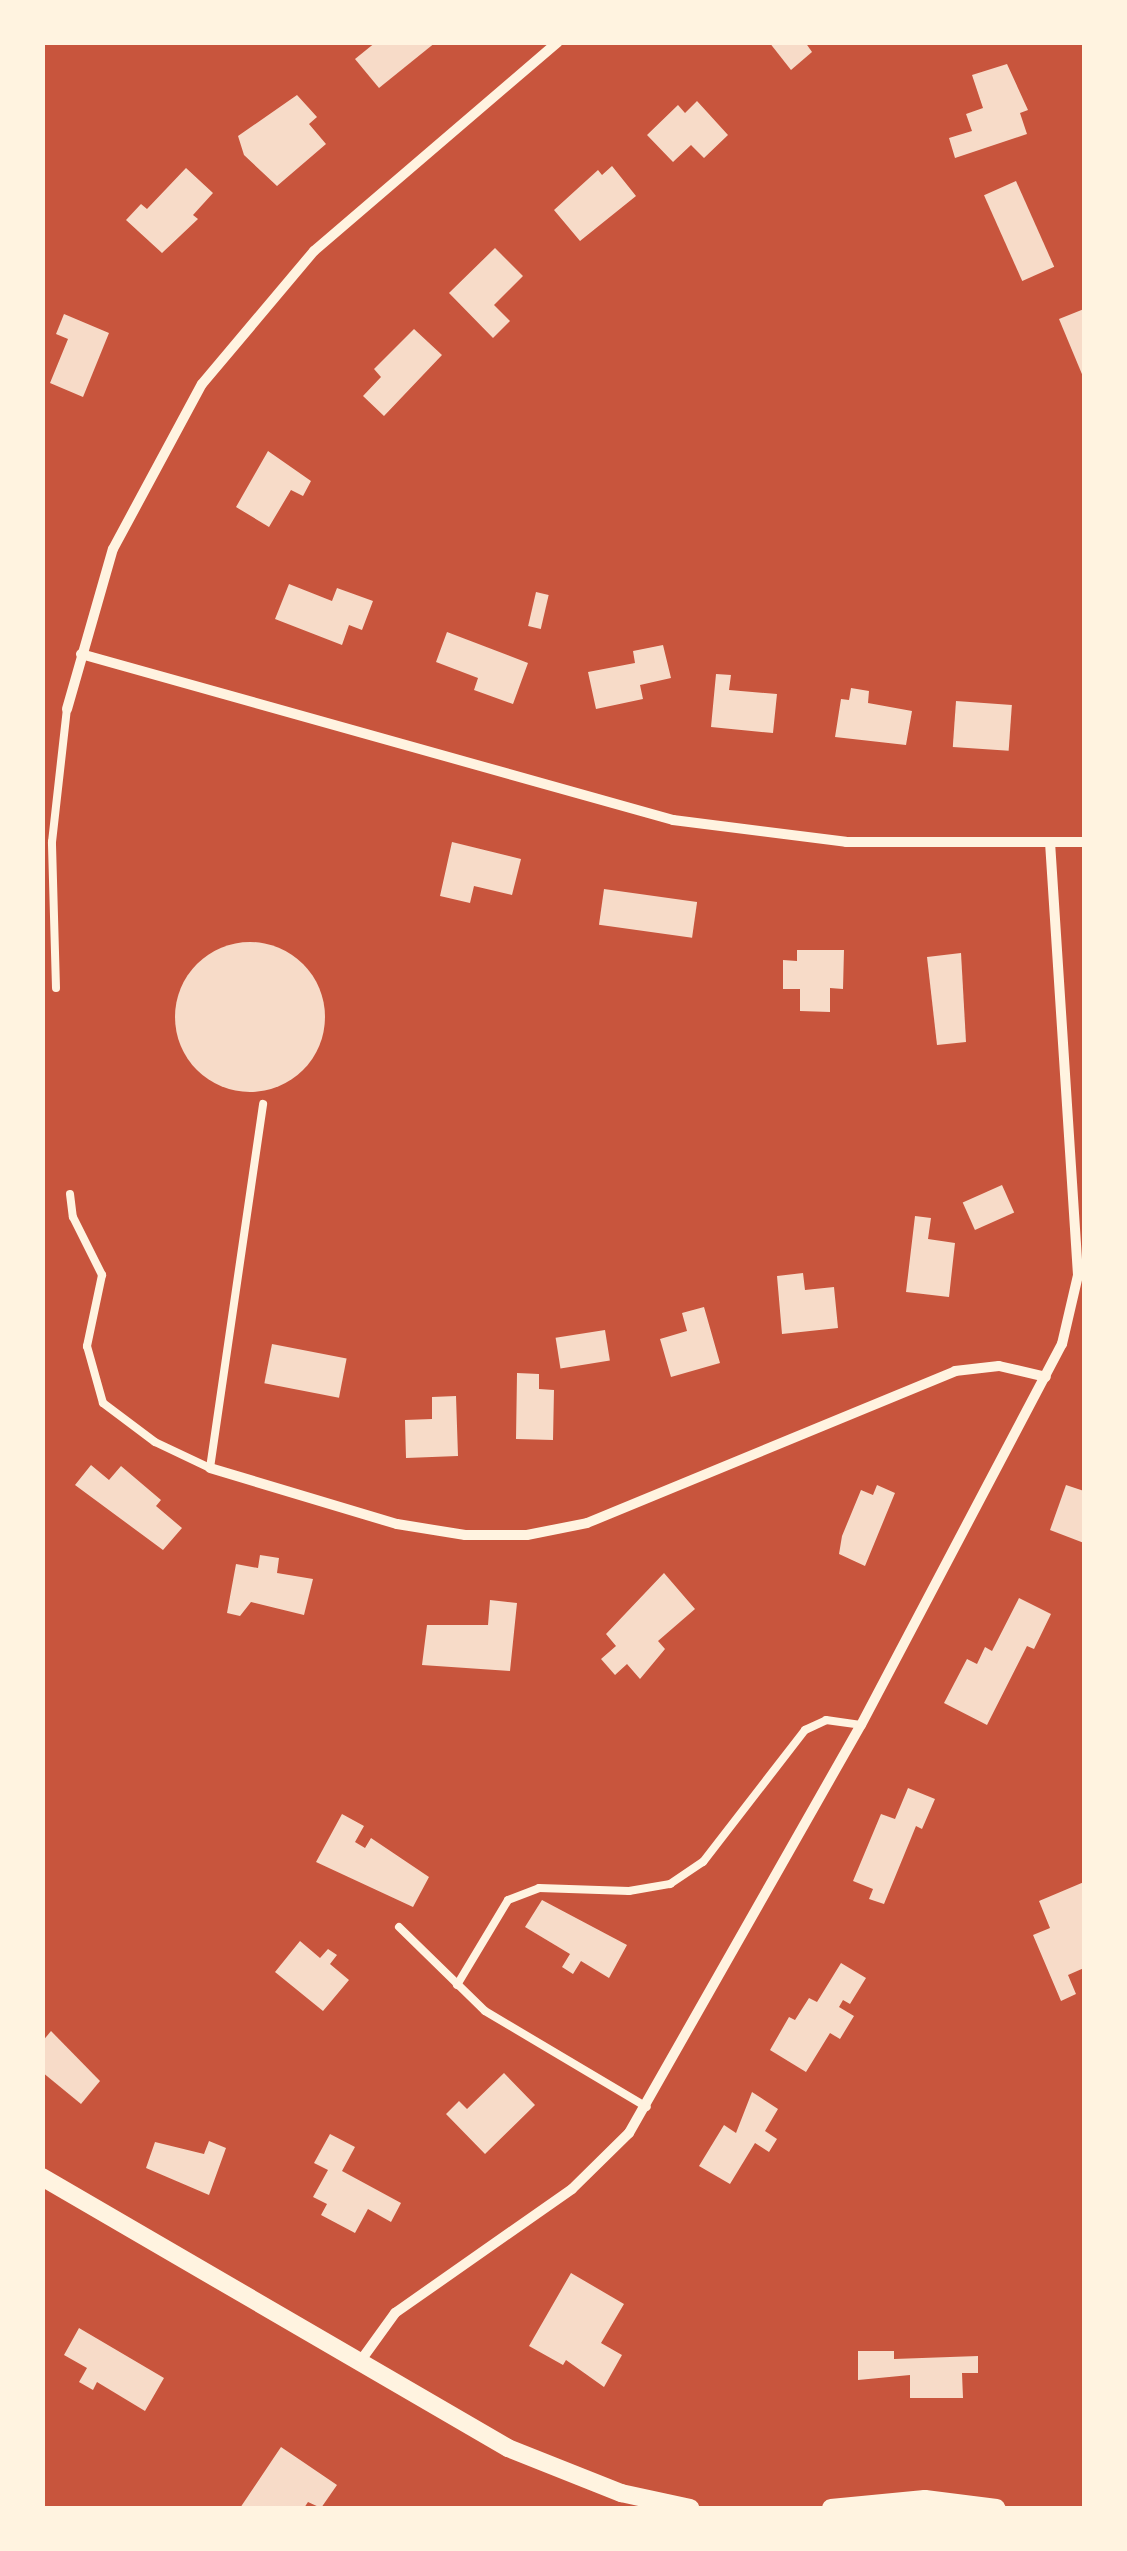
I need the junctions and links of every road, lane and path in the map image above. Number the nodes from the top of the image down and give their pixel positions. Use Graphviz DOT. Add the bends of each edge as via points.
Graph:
graph roads {
  1 [pos="558,42"];
  2 [pos="81,654"];
  3 [pos="67,710"];
  4 [pos="1050,842"];
  5 [pos="1084,842"];
  6 [pos="56,988"];
  7 [pos="263,1104"];
  8 [pos="70,1194"];
  9 [pos="1046,1377"];
  10 [pos="210,1468"];
  11 [pos="862,1725"];
  12 [pos="399,1927"];
  13 [pos="457,1985"];
  14 [pos="647,2107"];
  15 [pos="42,2176"];
  16 [pos="358,2364"];
  17 [pos="690,2508"];
  18 [pos="830,2508"];
  19 [pos="996,2508"];
  1 -- 2 [label="street" via="353,214 202,384 138,496"];
  2 -- 3 [label="street"];
  2 -- 4 [label="street" via="673,820 846,842"];
  3 -- 6 [label="lane" via="52,842"];
  4 -- 5 [label="street"];
  4 -- 9 [label="street" via="1078,1275 1070,1320"];
  7 -- 10 [label="lane"];
  8 -- 10 [label="lane" via="73,1217 102,1275 86,1346 98,1393 133,1428"];
  9 -- 10 [label="street" via="1000,1366 955,1371 587,1523 527,1535 465,1535 398,1524"];
  9 -- 11 [label="street"];
  11 -- 13 [label="lane" via="826,1720 805,1730 703,1862 670,1884 629,1891 540,1888 508,1900"];
  11 -- 14 [label="street"];
  12 -- 13 [label="lane"];
  13 -- 14 [label="lane" via="510,2028"];
  14 -- 16 [label="street" via="593,2173 395,2312"];
  15 -- 16 [label="street"];
  16 -- 17 [label="street" via="545,2466"];
  18 -- 19 [label="street" via="924,2499"];
}
